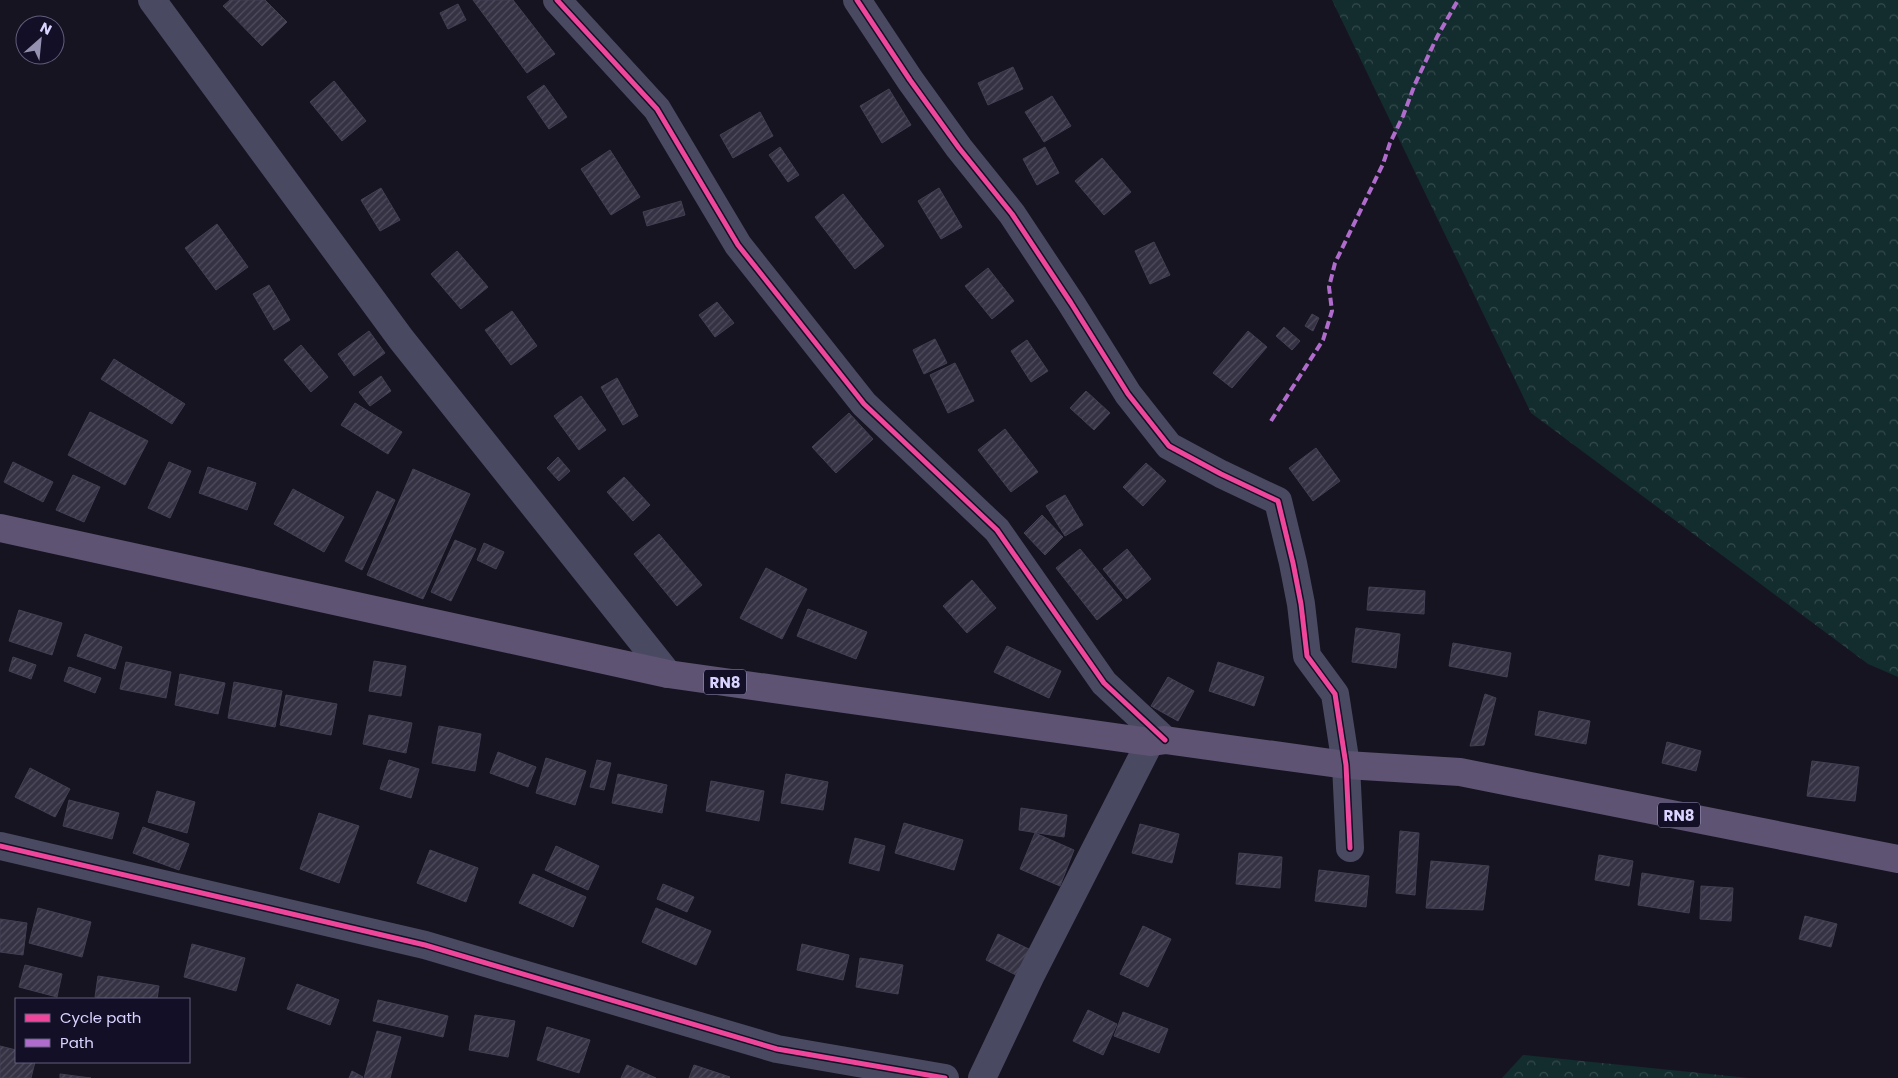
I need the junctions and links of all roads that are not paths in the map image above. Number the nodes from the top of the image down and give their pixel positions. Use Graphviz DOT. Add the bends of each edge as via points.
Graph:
graph roads {
  1 [pos="152,0"];
  2 [pos="557,0"];
  3 [pos="857,0"];
  4 [pos="0,528"];
  5 [pos="668,674"];
  6 [pos="1158,741"];
  7 [pos="1346,765"];
  8 [pos="0,846"];
  9 [pos="1350,848"];
  10 [pos="1898,859"];
  11 [pos="939,1078"];
  12 [pos="982,1078"];
  1 -- 5 [label="street" via="401,339"];
  2 -- 6 [label="street" via="657,109 738,246 864,404 997,530 1104,683"];
  3 -- 7 [label="street" via="959,148 1012,214 1128,394 1169,446 1278,501 1301,604 1307,656 1335,694"];
  4 -- 5 [label="main road, RN8"];
  5 -- 6 [label="main road, RN8"];
  6 -- 7 [label="main road, RN8"];
  6 -- 12 [label="street" via="1030,978"];
  7 -- 9 [label="street"];
  7 -- 10 [label="main road, RN8" via="1460,772"];
  8 -- 11 [label="street" via="425,945 777,1049"];
}
